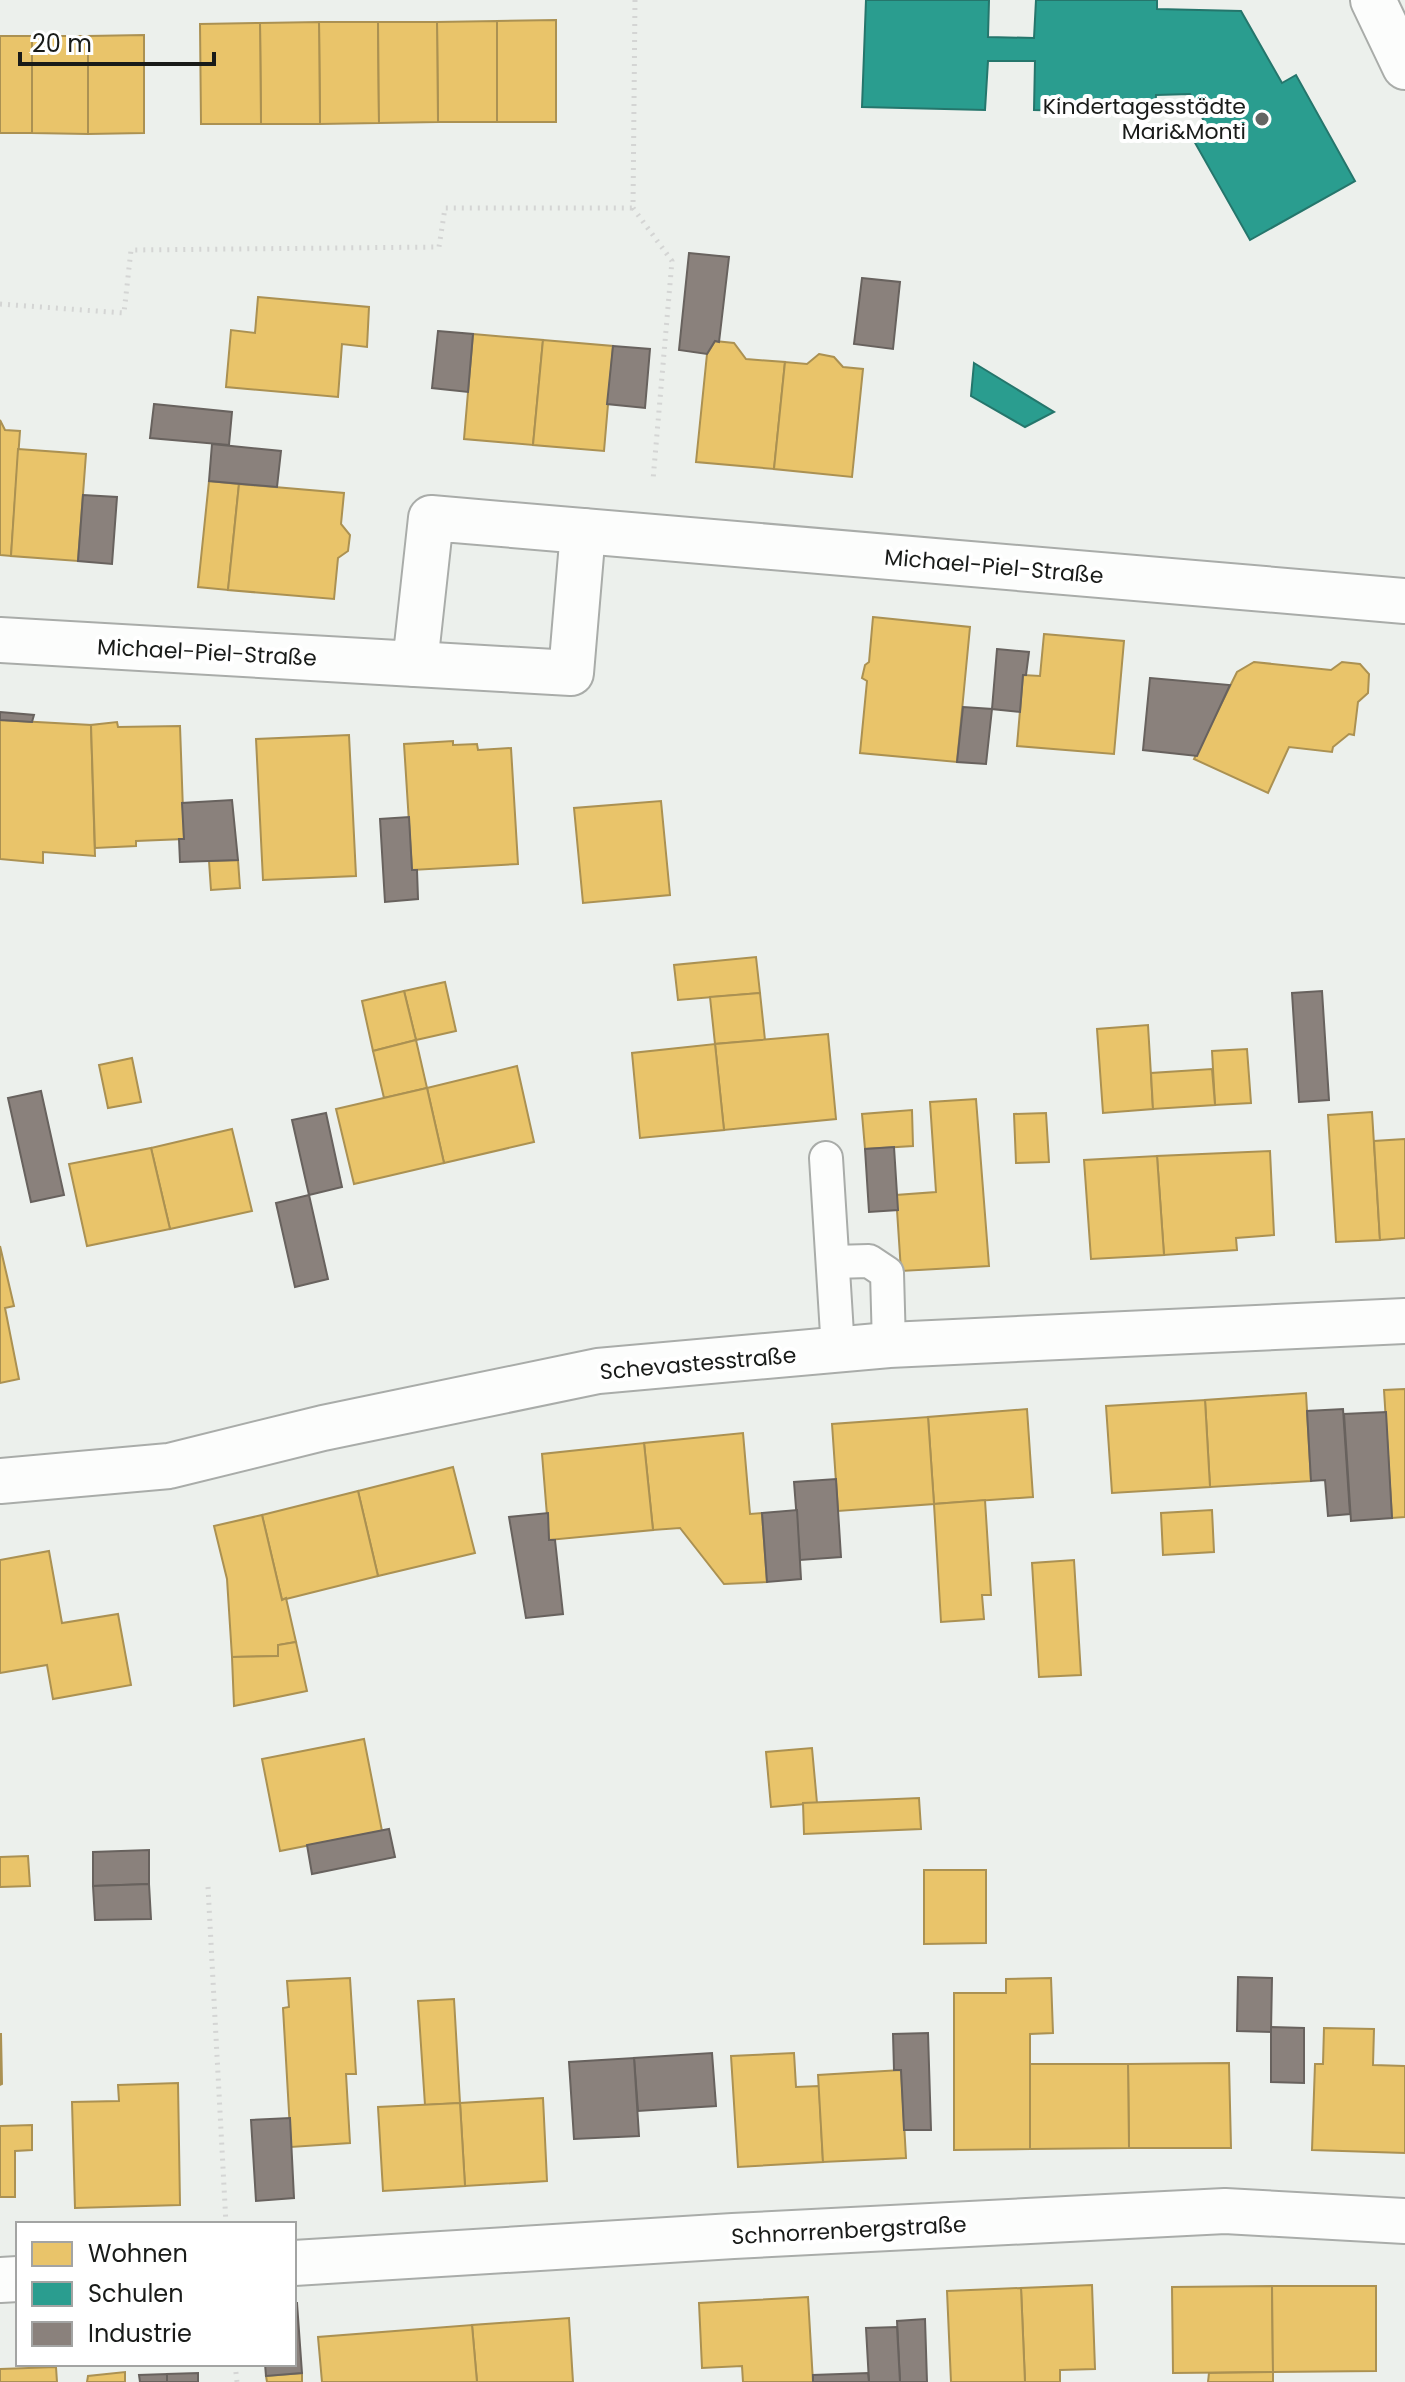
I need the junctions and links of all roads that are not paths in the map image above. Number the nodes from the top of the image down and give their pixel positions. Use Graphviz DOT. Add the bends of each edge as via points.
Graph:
graph roads {
  1 [pos="1373,0"];
  2 [pos="1405,67"];
  3 [pos="583,531"];
  4 [pos="1405,601"];
  5 [pos="0,640"];
  6 [pos="415,664"];
  7 [pos="826,1158"];
  8 [pos="833,1262"];
  9 [pos="1405,1321"];
  10 [pos="889,1345"];
  11 [pos="838,1350"];
  12 [pos="0,1481"];
  13 [pos="1405,2221"];
  14 [pos="296,2263"];
  1 -- 2 [label="street"];
  3 -- 4 [label="street, Michael-Piel-Straße"];
  3 -- 6 [label="street, Michael-Piel-Straße" via="571,673"];
  3 -- 6 [label="street, Michael-Piel-Straße" via="431,518"];
  5 -- 6 [label="street, Michael-Piel-Straße"];
  7 -- 8 [label="lane"];
  8 -- 10 [label="lane" via="869,1261 887,1273"];
  8 -- 11 [label="lane"];
  9 -- 10 [label="street, Schevastesstraße"];
  10 -- 11 [label="street, Schevastesstraße"];
  11 -- 12 [label="street, Schevastesstraße" via="598,1371 169,1466"];
  13 -- 14 [label="street, Schnorrenbergstraße" via="1225,2211"];
}
